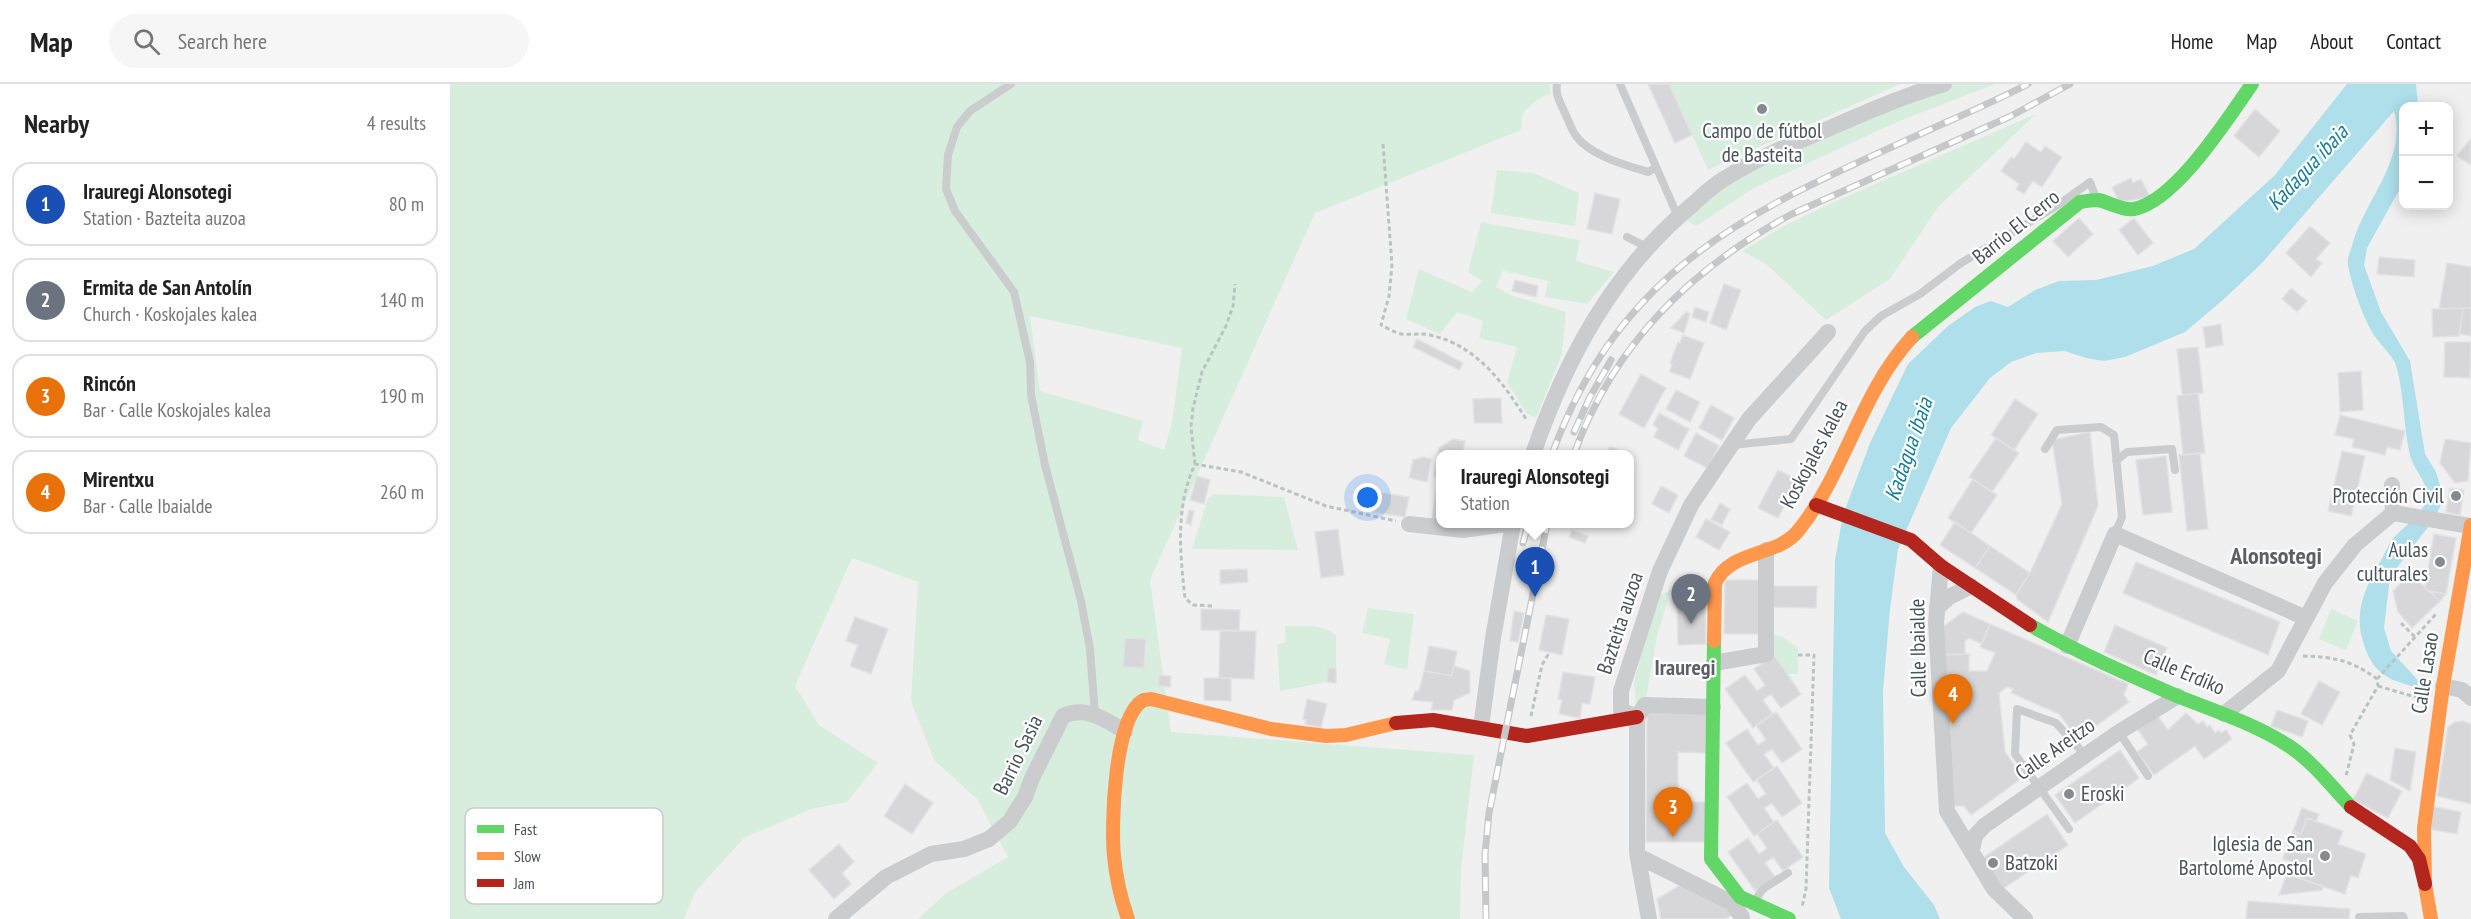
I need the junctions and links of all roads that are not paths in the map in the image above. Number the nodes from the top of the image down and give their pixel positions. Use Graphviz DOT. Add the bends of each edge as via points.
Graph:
graph roads {
  1 [pos="1011,84"];
  2 [pos="1557,84"];
  3 [pos="1620,84"];
  4 [pos="1944,84"];
  5 [pos="2252,84"];
  6 [pos="1655,168"];
  7 [pos="2097,200"];
  8 [pos="1677,217"];
  9 [pos="1627,237"];
  10 [pos="1647,247"];
  11 [pos="1828,332"];
  12 [pos="1911,338"];
  13 [pos="1732,445"];
  14 [pos="2045,448"];
  15 [pos="1535,450"];
  16 [pos="2116,461"];
  17 [pos="2175,470"];
  18 [pos="2392,486"];
  19 [pos="1816,505"];
  20 [pos="2393,513"];
  21 [pos="1409,524"];
  22 [pos="2471,526"];
  23 [pos="1436,527"];
  24 [pos="1445,528"];
  25 [pos="1477,528"];
  26 [pos="1512,528"];
  27 [pos="2115,534"];
  28 [pos="1766,550"];
  29 [pos="1941,566"];
  30 [pos="1971,586"];
  31 [pos="1937,608"];
  32 [pos="2306,618"];
  33 [pos="2067,646"];
  34 [pos="1714,663"];
  35 [pos="2143,680"];
  36 [pos="2443,686"];
  37 [pos="2178,696"];
  38 [pos="2471,698"];
  39 [pos="1713,707"];
  40 [pos="2224,714"];
  41 [pos="1095,715"];
  42 [pos="1637,717"];
  43 [pos="2142,717"];
  44 [pos="1481,727"];
  45 [pos="1125,731"];
  46 [pos="2119,732"];
  47 [pos="2085,755"];
  48 [pos="2148,776"];
  49 [pos="2038,788"];
  50 [pos="1953,821"];
  51 [pos="1984,826"];
  52 [pos="2424,828"];
  53 [pos="2069,829"];
  54 [pos="2392,836"];
  55 [pos="2410,846"];
  56 [pos="1972,850"];
  57 [pos="1638,856"];
  58 [pos="1711,859"];
  59 [pos="1788,873"];
  60 [pos="2425,884"];
  61 [pos="1697,885"];
  62 [pos="1758,905"];
  63 [pos="2359,917"];
  64 [pos="1741,918"];
  65 [pos="836,919"];
  66 [pos="1128,919"];
  67 [pos="1648,919"];
  68 [pos="1789,919"];
  69 [pos="2025,919"];
  70 [pos="2404,919"];
  71 [pos="2431,919"];
  1 -- 41 [label="lane" via="970,111 957,127 948,155 946,189 955,212 1014,292 1030,362 1031,395 1045,465 1081,601"];
  2 -- 6 [label="lane" via="1556,92 1581,142 1628,166 1648,172"];
  3 -- 6 [label="lane"];
  4 -- 8 [label="street" via="1910,93 1766,155 1722,180"];
  5 -- 7 [label="street" via="2189,167 2161,195 2132,210"];
  6 -- 8 [label="lane"];
  7 -- 12 [label="street, Barrio El Cerro" via="2080,202"];
  7 -- 13 [label="lane" via="2090,182 1881,316 1865,331 1791,439"];
  8 -- 10 [label="street"];
  9 -- 10 [label="lane"];
  10 -- 15 [label="street" via="1585,332"];
  11 -- 13 [label="street, Bazteita auzoa" via="1749,419"];
  12 -- 19 [label="street, Koskojales kalea" via="1897,353 1869,399"];
  13 -- 42 [label="street, Bazteita auzoa" via="1691,505 1660,571 1621,691 1621,710"];
  14 -- 16 [label="lane" via="2057,430 2101,427 2114,435"];
  16 -- 17 [label="lane" via="2127,452 2172,449"];
  16 -- 27 [label="lane" via="2122,518"];
  18 -- 20 [label="street"];
  19 -- 28 [label="street, Koskojales kalea" via="1786,542"];
  19 -- 29 [label="street, Calle Erdiko" via="1911,540"];
  20 -- 22 [label="street"];
  20 -- 32 [label="street" via="2355,545 2325,583"];
  21 -- 23 [label="street"];
  22 -- 36 [label="street, Calle Lasao"];
  24 -- 25 [label="street"];
  26 -- 44 [label="street"];
  27 -- 32 [label="street"];
  27 -- 33 [label="street"];
  28 -- 34 [label="street, Koskojales kalea" via="1722,570 1716,578"];
  28 -- 34 [label="street" via="1765,650"];
  29 -- 30 [label="street, Calle Erdiko"];
  29 -- 31 [label="street, Calle Ibaialde"];
  30 -- 31 [label="street"];
  30 -- 33 [label="street, Calle Erdiko"];
  31 -- 50 [label="street, Calle Ibaialde" via="1947,811"];
  32 -- 40 [label="street" via="2278,671"];
  33 -- 35 [label="street, Calle Erdiko"];
  34 -- 39 [label="street, Koskojales kalea"];
  35 -- 37 [label="street, Calle Erdiko"];
  35 -- 43 [label="street" via="2146,697"];
  36 -- 38 [label="street" via="2462,690"];
  36 -- 52 [label="street, Calle Lasao"];
  37 -- 40 [label="street, Calle Erdiko"];
  37 -- 43 [label="street, Calle Areitzo"];
  39 -- 42 [label="street" via="1645,705"];
  39 -- 58 [label="street, Koskojales kalea"];
  40 -- 54 [label="street, Calle Erdiko" via="2289,746 2355,812"];
  41 -- 45 [label="street, Barrio Sasia"];
  41 -- 65 [label="street, Barrio Sasia" via="1082,711 1063,716 1010,821 989,839 964,849 931,854 886,877"];
  42 -- 44 [label="street" via="1527,736"];
  42 -- 57 [label="street"];
  43 -- 46 [label="street, Calle Areitzo"];
  44 -- 45 [label="street" via="1434,720 1403,721 1326,736 1271,729 1150,699 1137,705"];
  45 -- 66 [label="street" via="1116,772 1114,855"];
  46 -- 47 [label="street, Calle Areitzo"];
  46 -- 48 [label="lane"];
  47 -- 49 [label="street, Calle Areitzo"];
  47 -- 49 [label="lane" via="2056,723 2017,709 2015,754"];
  49 -- 51 [label="street, Calle Areitzo"];
  49 -- 53 [label="lane"];
  50 -- 51 [label="street" via="1973,829"];
  50 -- 56 [label="street, Calle Ibaialde"];
  51 -- 56 [label="street, Calle Areitzo" via="1975,836"];
  52 -- 54 [label="street"];
  52 -- 55 [label="street"];
  52 -- 60 [label="street, Calle Lasao"];
  54 -- 55 [label="street, Calle Erdiko"];
  54 -- 60 [label="street" via="2409,855"];
  55 -- 60 [label="street" via="2419,859"];
  56 -- 69 [label="street, Calle Ibaialde" via="1994,889"];
  57 -- 61 [label="street"];
  57 -- 67 [label="street"];
  58 -- 61 [label="street" via="1709,878"];
  58 -- 62 [label="street" via="1740,897"];
  59 -- 62 [label="lane" via="1763,889"];
  60 -- 71 [label="street"];
  61 -- 64 [label="street" via="1732,903"];
  62 -- 64 [label="street"];
  62 -- 68 [label="street"];
  63 -- 70 [label="lane"];
}
